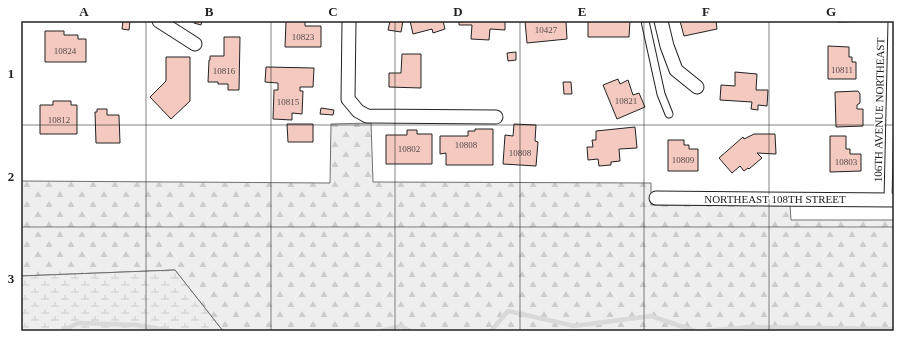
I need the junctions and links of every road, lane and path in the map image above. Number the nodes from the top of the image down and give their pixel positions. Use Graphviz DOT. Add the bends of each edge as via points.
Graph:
graph roads {
  1 [pos="159,21"];
  2 [pos="349,21"];
  3 [pos="645,21"];
  4 [pos="661,21"];
  5 [pos="892,21"];
  6 [pos="195,44"];
  7 [pos="697,87"];
  8 [pos="669,114"];
  9 [pos="496,117"];
  10 [pos="656,198"];
  11 [pos="891,200"];
  1 -- 6 [label="street"];
  2 -- 9 [label="street" via="348,99 358,111 367,116"];
  3 -- 8 [label="lane" via="661,94"];
  4 -- 7 [label="street" via="676,70"];
  5 -- 11 [label="lane, 106TH AVENUE NORTHEAST"];
  10 -- 11 [label="street, NORTHEAST 108TH STREET"];
}
